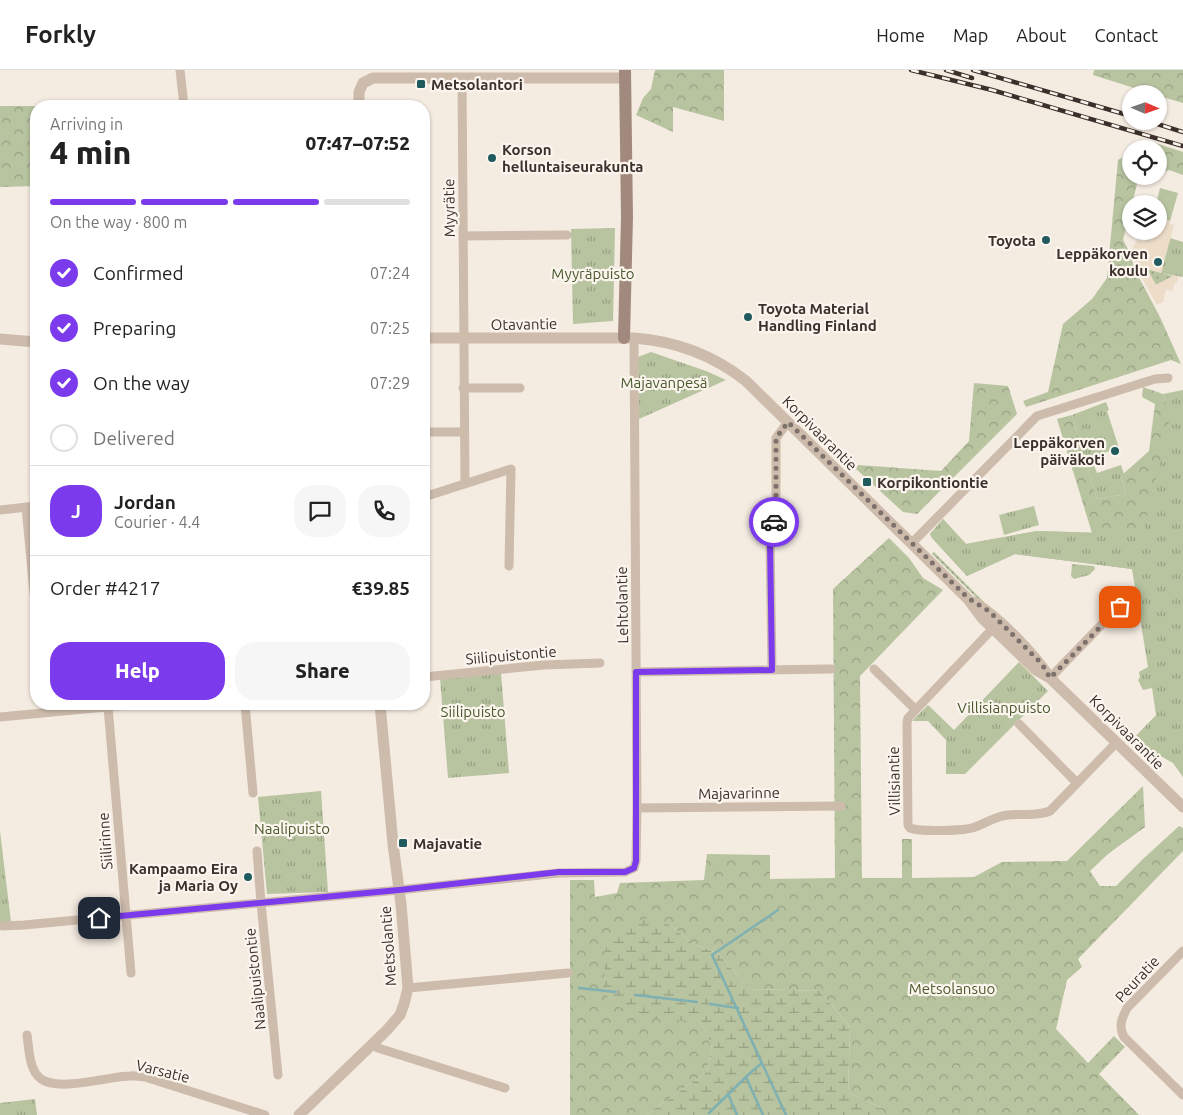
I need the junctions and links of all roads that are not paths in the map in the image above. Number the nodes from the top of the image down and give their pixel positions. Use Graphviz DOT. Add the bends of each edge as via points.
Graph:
graph roads {
  1 [pos="180,70"];
  2 [pos="625,74"];
  3 [pos="462,78"];
  4 [pos="183,100"];
  5 [pos="359,100"];
  6 [pos="567,235"];
  7 [pos="463,236"];
  8 [pos="430,338"];
  9 [pos="629,338"];
  10 [pos="0,339"];
  11 [pos="463,339"];
  12 [pos="30,342"];
  13 [pos="1168,378"];
  14 [pos="463,388"];
  15 [pos="520,388"];
  16 [pos="788,422"];
  17 [pos="430,432"];
  18 [pos="463,432"];
  19 [pos="465,484"];
  20 [pos="430,496"];
  21 [pos="26,507"];
  22 [pos="30,507"];
  23 [pos="0,510"];
  24 [pos="912,543"];
  25 [pos="30,549"];
  26 [pos="509,566"];
  27 [pos="1130,598"];
  28 [pos="996,625"];
  29 [pos="600,662"];
  30 [pos="831,669"];
  31 [pos="874,669"];
  32 [pos="772,670"];
  33 [pos="636,672"];
  34 [pos="430,676"];
  35 [pos="1050,678"];
  36 [pos="915,709"];
  37 [pos="35,710"];
  38 [pos="108,710"];
  39 [pos="246,710"];
  40 [pos="381,710"];
  41 [pos="0,717"];
  42 [pos="1018,724"];
  43 [pos="1116,743"];
  44 [pos="1077,783"];
  45 [pos="253,793"];
  46 [pos="841,806"];
  47 [pos="1183,807"];
  48 [pos="637,808"];
  49 [pos="257,851"];
  50 [pos="399,890"];
  51 [pos="261,903"];
  52 [pos="125,916"];
  53 [pos="2,926"];
  54 [pos="1182,955"];
  55 [pos="130,973"];
  56 [pos="568,973"];
  57 [pos="408,988"];
  58 [pos="28,1035"];
  59 [pos="372,1045"];
  60 [pos="278,1075"];
  61 [pos="505,1088"];
  62 [pos="1183,1095"];
  63 [pos="265,1115"];
  64 [pos="299,1115"];
  1 -- 4 [label="street"];
  2 -- 3 [label="street"];
  2 -- 9 [label="main road"];
  3 -- 5 [label="street" via="373,78 363,83"];
  3 -- 7 [label="street, Myyrätie"];
  6 -- 7 [label="street"];
  7 -- 11 [label="street, Myyrätie"];
  8 -- 11 [label="street, Otavantie"];
  9 -- 11 [label="street, Otavantie"];
  9 -- 16 [label="street, Korpivaarantie" via="674,344 714,359 746,381"];
  9 -- 33 [label="street, Lehtolantie"];
  10 -- 12 [label="street"];
  11 -- 14 [label="street, Myyrätie"];
  13 -- 24 [label="street" via="1154,379 1037,416"];
  14 -- 15 [label="street"];
  14 -- 18 [label="street, Myyrätie"];
  16 -- 24 [label="street, Korpivaarantie"];
  16 -- 32 [label="street" via="776,438 776,510 770,542"];
  17 -- 18 [label="street"];
  18 -- 19 [label="street, Myyrätie"];
  19 -- 20 [label="street"];
  19 -- 26 [label="street" via="510,468"];
  21 -- 22 [label="street"];
  21 -- 23 [label="street"];
  21 -- 25 [label="street"];
  24 -- 28 [label="street, Korpivaarantie" via="968,598 982,618"];
  27 -- 35 [label="street"];
  28 -- 35 [label="street, Korpivaarantie" via="1036,670"];
  28 -- 36 [label="street, Villisiantie"];
  29 -- 34 [label="street, Siilipuistontie"];
  30 -- 32 [label="street"];
  31 -- 36 [label="street"];
  32 -- 33 [label="street"];
  33 -- 48 [label="street, Lehtolantie"];
  35 -- 43 [label="street, Korpivaarantie"];
  36 -- 44 [label="street, Villisiantie" via="907,723 910,828 966,829 1007,815 1045,813"];
  37 -- 41 [label="street"];
  38 -- 52 [label="street, Siilirinne"];
  39 -- 45 [label="street"];
  40 -- 50 [label="street, Metsolantie"];
  42 -- 44 [label="street"];
  43 -- 44 [label="street, Villisiantie"];
  43 -- 47 [label="street, Korpivaarantie"];
  46 -- 48 [label="street, Majavarinne"];
  48 -- 50 [label="street, Lehtolantie" via="636,861 630,870 559,872"];
  49 -- 51 [label="street, Naalipuistontie"];
  50 -- 51 [label="street"];
  50 -- 57 [label="street, Metsolantie"];
  51 -- 52 [label="street"];
  51 -- 60 [label="street, Naalipuistontie"];
  52 -- 53 [label="street"];
  52 -- 55 [label="street, Siilirinne"];
  54 -- 62 [label="street, Peuratie" via="1128,1008 1122,1017 1121,1031"];
  56 -- 57 [label="street"];
  57 -- 59 [label="street, Metsolantie" via="400,1014"];
  58 -- 63 [label="street, Varsatie" via="32,1066 43,1081 56,1085 145,1077"];
  59 -- 61 [label="street"];
  59 -- 64 [label="street, Metsolantie"];
}
